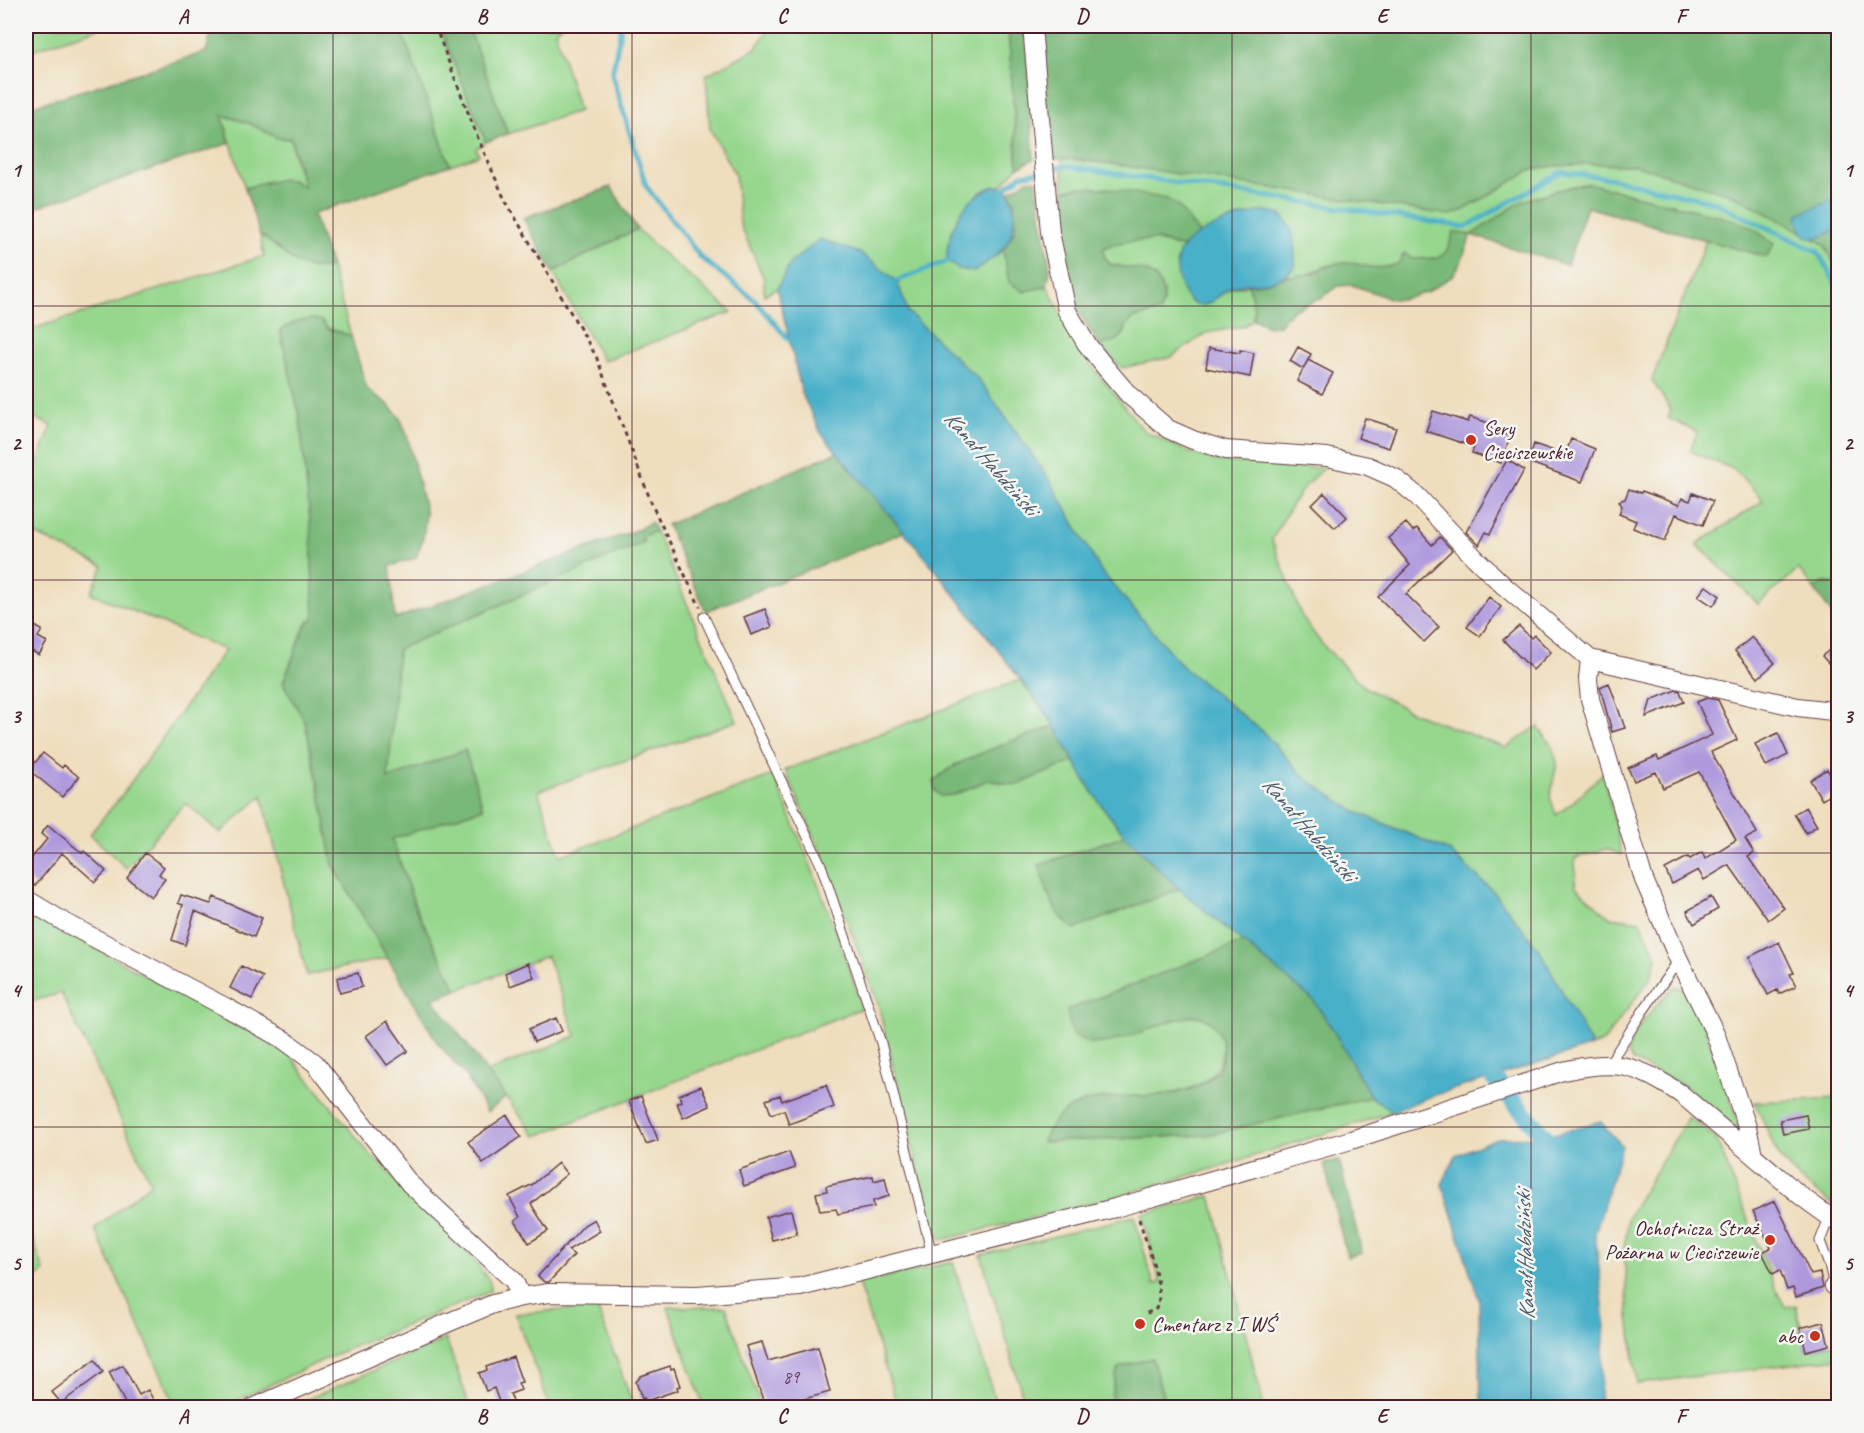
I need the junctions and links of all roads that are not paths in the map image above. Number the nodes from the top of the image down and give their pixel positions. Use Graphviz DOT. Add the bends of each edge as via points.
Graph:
graph roads {
  1 [pos="1032,26"];
  2 [pos="704,617"];
  3 [pos="1590,659"];
  4 [pos="1839,714"];
  5 [pos="26,899"];
  6 [pos="1679,960"];
  7 [pos="1610,1064"];
  8 [pos="1753,1155"];
  9 [pos="1834,1220"];
  10 [pos="932,1255"];
  11 [pos="1836,1286"];
  12 [pos="521,1297"];
  13 [pos="1839,1307"];
  14 [pos="253,1407"];
  1 -- 3 [label="street" via="1050,232 1067,311 1105,367 1168,429 1193,440 1226,450 1351,461 1395,478 1504,586"];
  2 -- 10 [label="lane" via="821,865 881,1043"];
  3 -- 4 [label="street"];
  3 -- 6 [label="street" via="1590,699 1603,745 1644,880"];
  5 -- 12 [label="street" via="284,1040 315,1063 410,1184 514,1281"];
  6 -- 7 [label="lane"];
  6 -- 8 [label="street" via="1715,1033"];
  7 -- 8 [label="street" via="1630,1067 1664,1083"];
  7 -- 10 [label="street" via="1563,1071 1134,1203"];
  8 -- 9 [label="street"];
  9 -- 11 [label="lane" via="1820,1241"];
  10 -- 12 [label="street" via="800,1287 697,1295 549,1293"];
  11 -- 13 [label="lane"];
  12 -- 14 [label="street" via="493,1304"];
}
